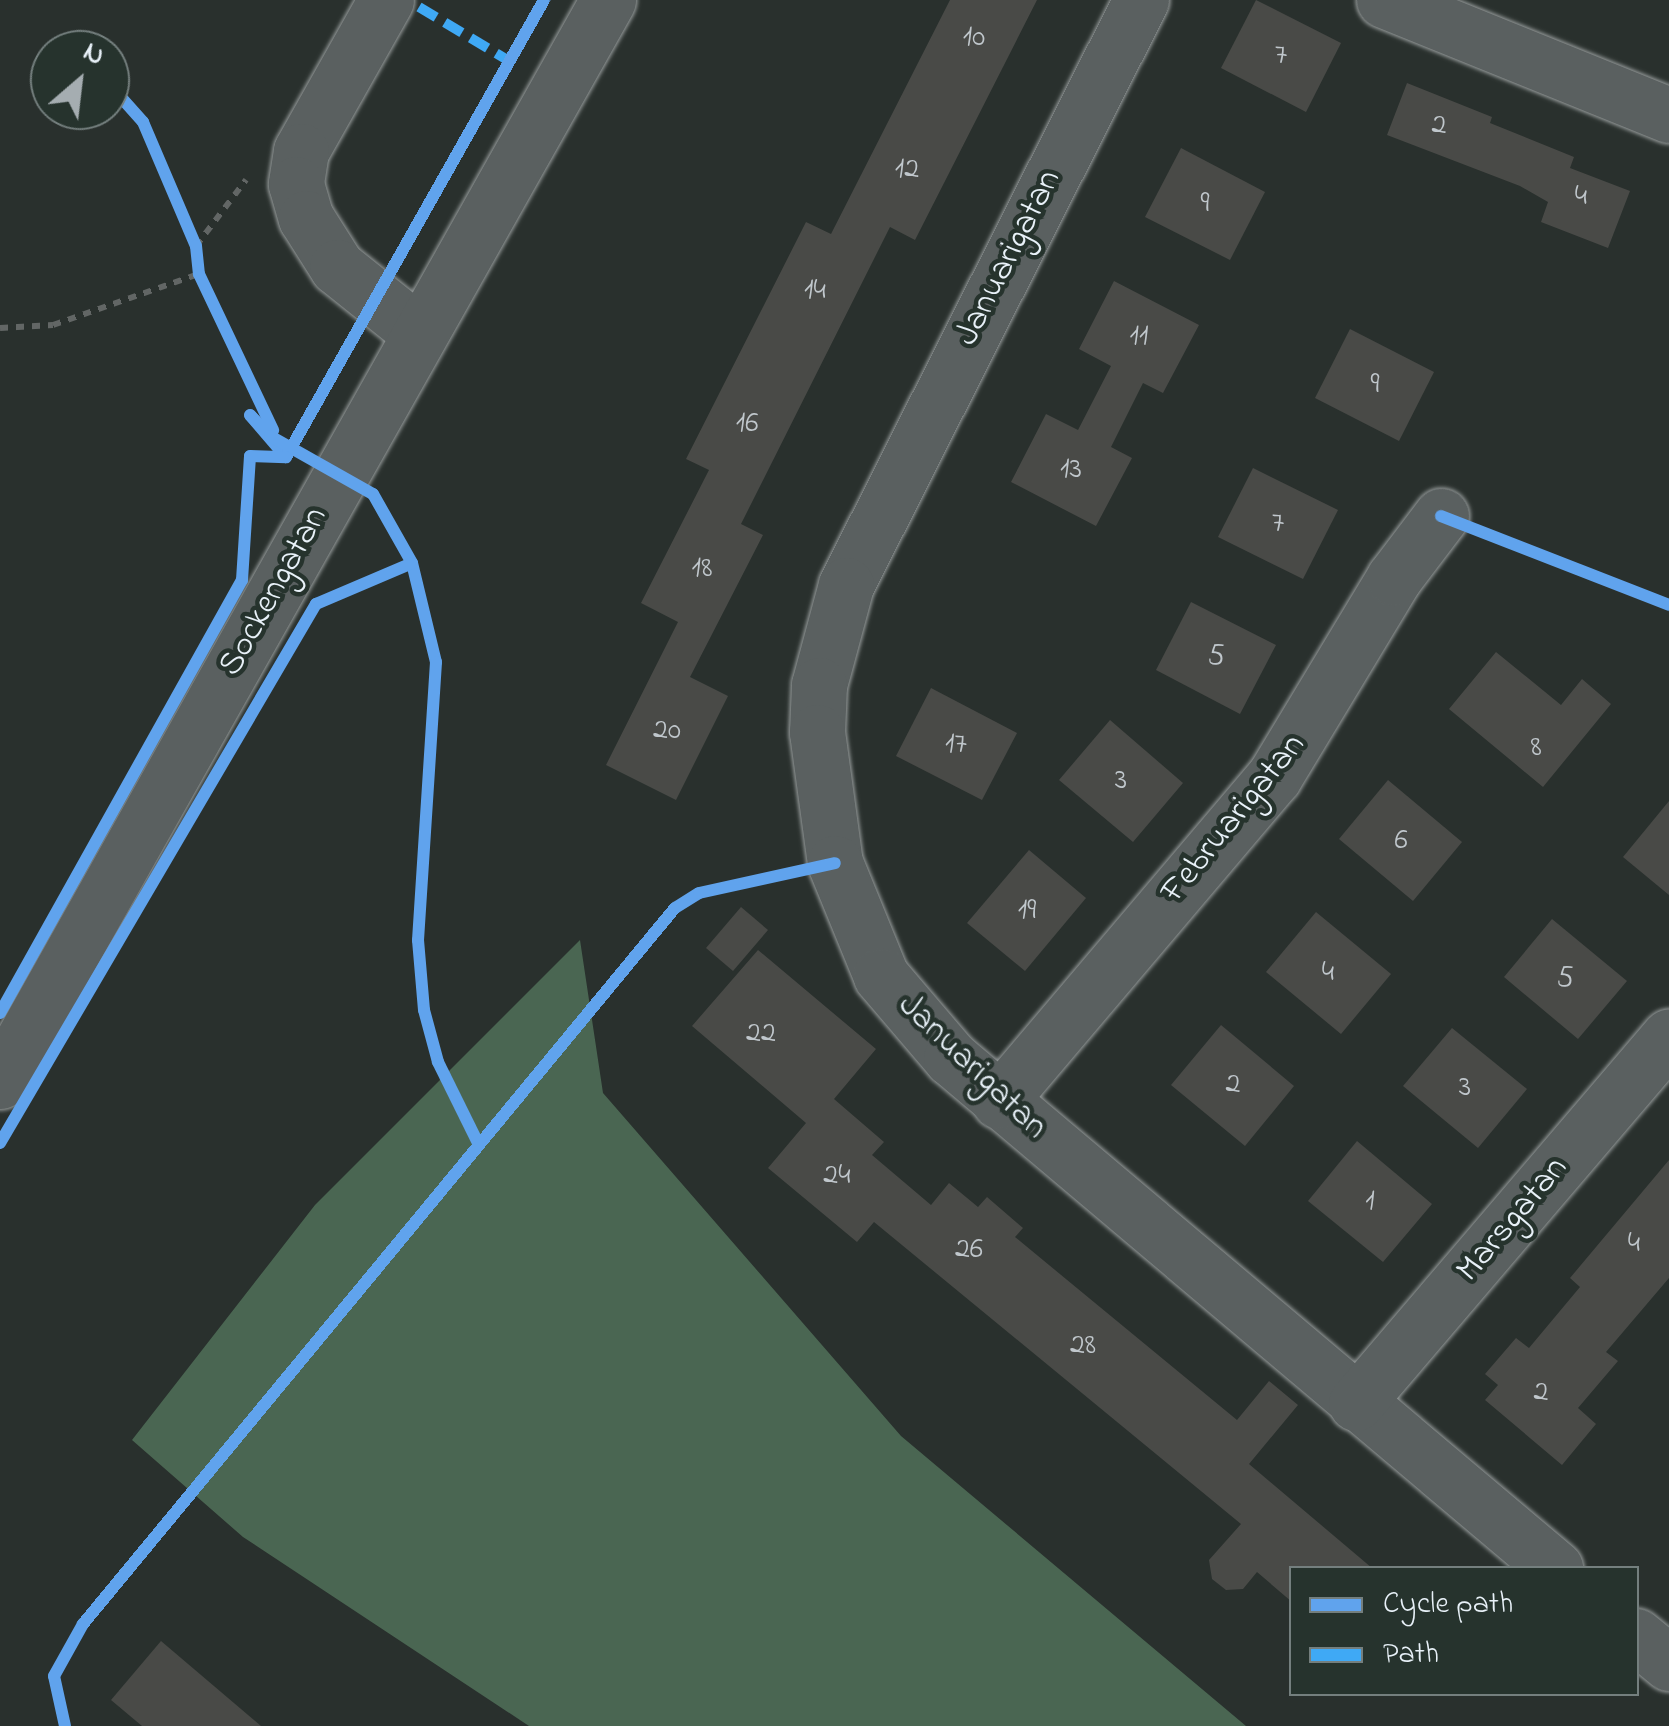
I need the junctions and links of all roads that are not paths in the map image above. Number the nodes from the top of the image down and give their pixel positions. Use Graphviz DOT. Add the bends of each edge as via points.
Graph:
graph roads {
  1 [pos="386,0"];
  2 [pos="608,0"];
  3 [pos="1141,0"];
  4 [pos="1384,0"];
  5 [pos="1669,114"];
  6 [pos="418,331"];
  7 [pos="1441,516"];
  8 [pos="1669,1037"];
  9 [pos="0,1081"];
  10 [pos="999,1101"];
  11 [pos="1356,1403"];
  12 [pos="1554,1566"];
  13 [pos="1639,1638"];
  14 [pos="1669,1663"];
  1 -- 6 [label="street" via="301,151 296,184 306,218 337,267"];
  2 -- 6 [label="street, Sockengatan"];
  3 -- 10 [label="street, Januarigatan" via="865,540 819,685 823,801 835,863 862,939 906,1009"];
  4 -- 5 [label="street"];
  6 -- 9 [label="street, Sockengatan"];
  7 -- 10 [label="street, Februarigatan" via="1394,578 1274,778"];
  8 -- 11 [label="street, Marsgatan"];
  10 -- 11 [label="street, Januarigatan"];
  11 -- 12 [label="street, Januarigatan"];
  13 -- 14 [label="street"];
}
